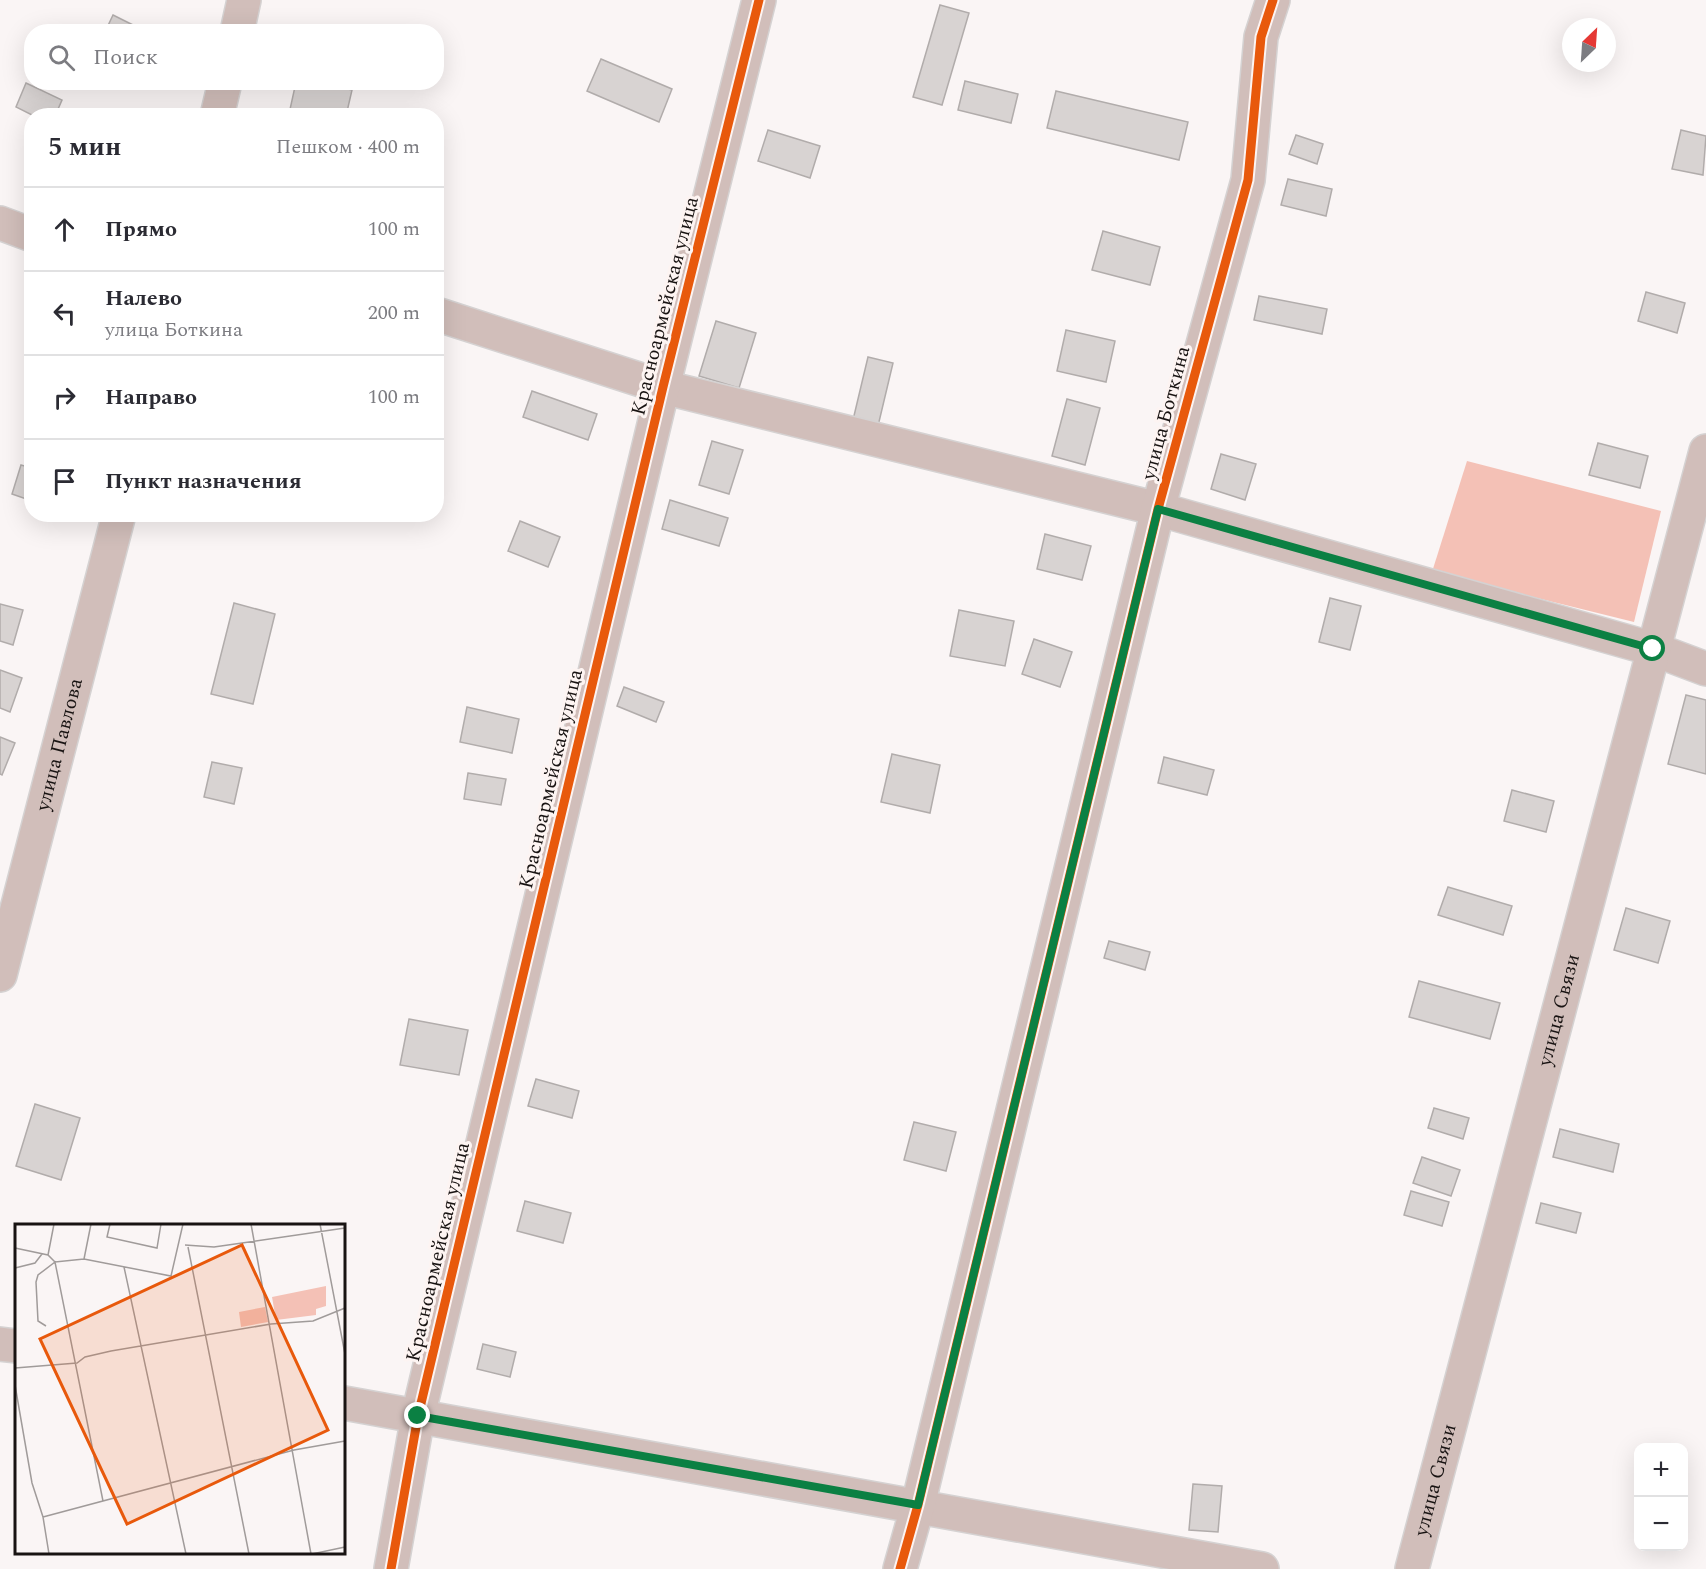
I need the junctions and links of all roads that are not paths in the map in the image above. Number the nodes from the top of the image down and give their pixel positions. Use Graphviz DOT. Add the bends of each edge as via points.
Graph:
graph roads {
  1 [pos="244,0"];
  2 [pos="759,0"];
  3 [pos="1273,0"];
  4 [pos="239,24"];
  5 [pos="223,90"];
  6 [pos="219,108"];
  7 [pos="0,223"];
  8 [pos="24,232"];
  9 [pos="444,317"];
  10 [pos="663,387"];
  11 [pos="1706,451"];
  12 [pos="1158,509"];
  13 [pos="117,522"];
  14 [pos="1653,649"];
  15 [pos="1706,669"];
  16 [pos="0,975"];
  17 [pos="0,1344"];
  18 [pos="15,1346"];
  19 [pos="345,1403"];
  20 [pos="418,1416"];
  21 [pos="918,1505"];
  22 [pos="391,1569"];
  23 [pos="900,1569"];
  24 [pos="1262,1569"];
  25 [pos="1412,1569"];
  1 -- 4 [label="street"];
  2 -- 10 [label="street, Красноармейская улица"];
  3 -- 12 [label="street, улица Боткина" via="1262,37 1248,180"];
  5 -- 6 [label="street"];
  7 -- 8 [label="street"];
  9 -- 10 [label="street"];
  10 -- 12 [label="street"];
  10 -- 20 [label="street, Красноармейская улица"];
  11 -- 14 [label="street, улица Связи"];
  12 -- 14 [label="street"];
  12 -- 21 [label="street, улица Боткина"];
  13 -- 16 [label="street, улица Павлова"];
  14 -- 15 [label="street"];
  14 -- 25 [label="street, улица Связи"];
  17 -- 18 [label="street"];
  19 -- 20 [label="street"];
  20 -- 21 [label="street"];
  20 -- 22 [label="street, Красноармейская улица"];
  21 -- 23 [label="street, улица Боткина"];
  21 -- 24 [label="street"];
}
